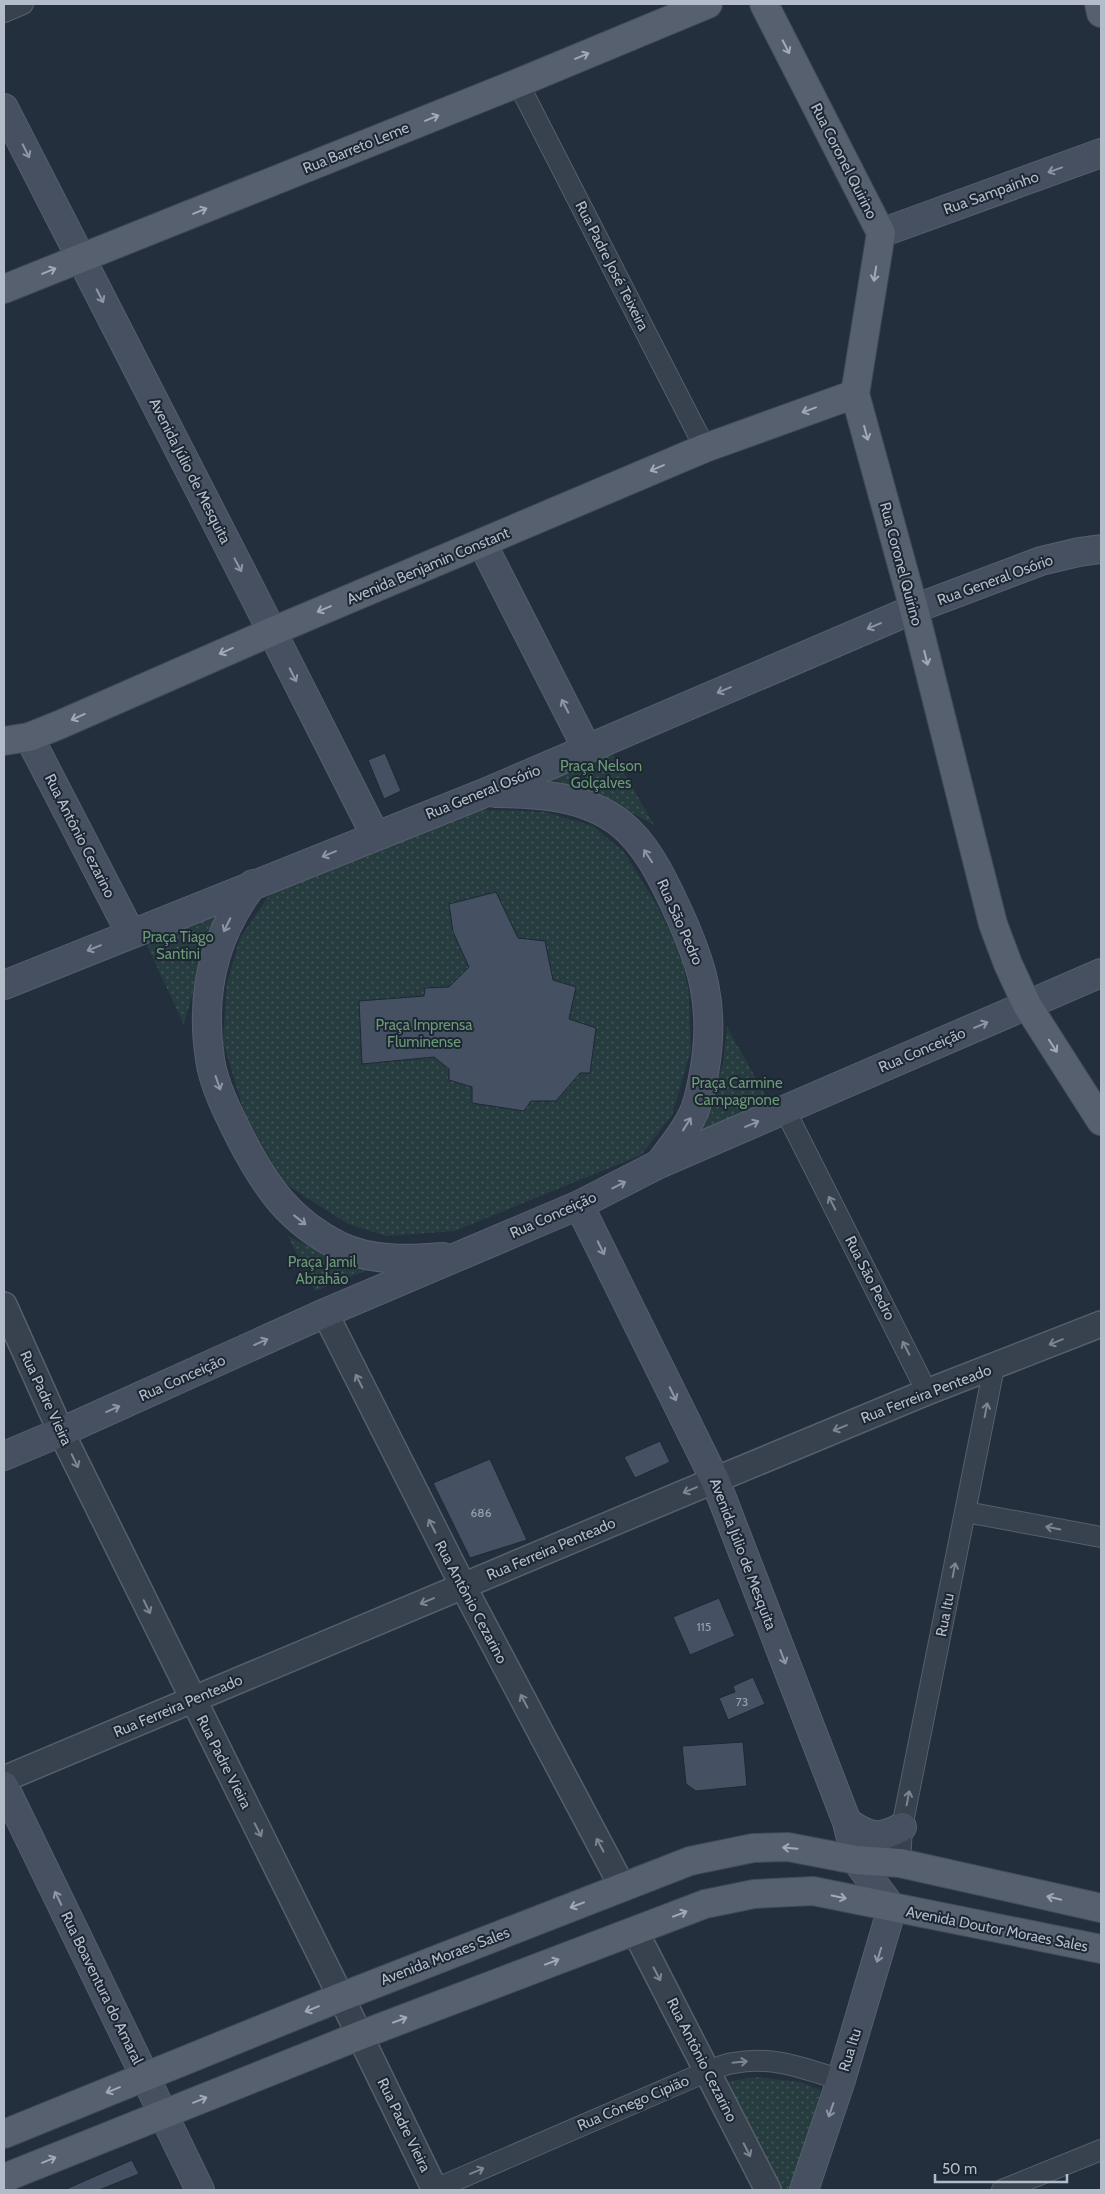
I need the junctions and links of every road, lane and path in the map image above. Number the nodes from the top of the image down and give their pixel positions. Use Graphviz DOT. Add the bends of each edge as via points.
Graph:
graph roads {
  1 [pos="22,4"];
  2 [pos="708,4"];
  3 [pos="764,4"];
  4 [pos="1099,4"];
  5 [pos="4,12"];
  6 [pos="1101,12"];
  7 [pos="518,83"];
  8 [pos="4,108"];
  9 [pos="1101,153"];
  10 [pos="881,233"];
  11 [pos="81,258"];
  12 [pos="4,289"];
  13 [pos="855,394"];
  14 [pos="705,448"];
  15 [pos="482,543"];
  16 [pos="1101,550"];
  17 [pos="914,609"];
  18 [pos="271,632"];
  19 [pos="16,739"];
  20 [pos="587,749"];
  21 [pos="482,794"];
  22 [pos="375,835"];
  23 [pos="253,884"];
  24 [pos="131,934"];
  25 [pos="1101,973"];
  26 [pos="4,985"];
  27 [pos="1027,1005"];
  28 [pos="785,1110"];
  29 [pos="1101,1121"];
  30 [pos="659,1164"];
  31 [pos="579,1205"];
  32 [pos="461,1256"];
  33 [pos="4,1305"];
  34 [pos="325,1314"];
  35 [pos="1101,1324"];
  36 [pos="994,1367"];
  37 [pos="928,1392"];
  38 [pos="61,1432"];
  39 [pos="4,1456"];
  40 [pos="715,1480"];
  41 [pos="966,1512"];
  42 [pos="1101,1537"];
  43 [pos="463,1586"];
  44 [pos="192,1700"];
  45 [pos="4,1779"];
  46 [pos="4,1786"];
  47 [pos="847,1822"];
  48 [pos="902,1828"];
  49 [pos="856,1860"];
  50 [pos="900,1863"];
  51 [pos="622,1888"];
  52 [pos="892,1908"];
  53 [pos="1101,1908"];
  54 [pos="635,1931"];
  55 [pos="1101,1950"];
  56 [pos="342,1996"];
  57 [pos="360,2035"];
  58 [pos="708,2071"];
  59 [pos="146,2077"];
  60 [pos="841,2080"];
  61 [pos="164,2114"];
  62 [pos="4,2134"];
  63 [pos="1101,2150"];
  64 [pos="4,2178"];
  65 [pos="200,2190"];
  66 [pos="434,2190"];
  67 [pos="768,2190"];
  68 [pos="804,2190"];
  69 [pos="1002,2190"];
  1 -- 5 [label="street"];
  7 -- 2 [label="main road, Rua Barreto Leme, one-way"];
  3 -- 10 [label="main road, Rua Coronel Quirino, one-way"];
  4 -- 6 [label="main road"];
  11 -- 7 [label="main road, Rua Barreto Leme, one-way"];
  7 -- 14 [label="street, Rua Padre José Teixeira"];
  8 -- 11 [label="main road, Avenida Júlio de Mesquita, one-way"];
  9 -- 10 [label="main road, Rua Sampainho, one-way"];
  10 -- 13 [label="main road, Rua Coronel Quirino, one-way"];
  12 -- 11 [label="main road, Rua Barreto Leme, one-way"];
  11 -- 18 [label="main road, Avenida Júlio de Mesquita, one-way"];
  13 -- 14 [label="main road, Avenida Benjamin Constant, one-way"];
  13 -- 17 [label="main road, Rua Coronel Quirino, one-way"];
  14 -- 15 [label="main road, Avenida Benjamin Constant, one-way"];
  15 -- 18 [label="main road, Avenida Benjamin Constant, one-way"];
  20 -- 15 [label="main road, one-way"];
  16 -- 17 [label="main road, Rua General Osório" via="1041,561"];
  17 -- 20 [label="main road, Rua General Osório, one-way"];
  17 -- 27 [label="main road, Rua Coronel Quirino, one-way" via="993,924"];
  18 -- 19 [label="main road, Avenida Benjamin Constant, one-way"];
  18 -- 22 [label="main road, Avenida Júlio de Mesquita, one-way"];
  19 -- 24 [label="main road, Rua Antônio Cezarino"];
  20 -- 21 [label="main road, Rua General Osório"];
  21 -- 22 [label="main road, Rua General Osório"];
  30 -- 21 [label="main road, Rua São Pedro, one-way" via="693,1116 709,1045 707,989 691,939 669,892 638,839 601,811 556,796"];
  22 -- 23 [label="main road, Rua General Osório, one-way"];
  23 -- 24 [label="main road, Rua General Osório"];
  23 -- 32 [label="main road, one-way" via="234,910 220,939 210,978 206,1013 210,1060 237,1131 256,1169 271,1192 291,1213 316,1233 340,1246 363,1254 411,1260"];
  24 -- 26 [label="main road, Rua General Osório, one-way"];
  25 -- 27 [label="main road, Rua Conceição"];
  28 -- 27 [label="main road, Rua Conceição, one-way"];
  27 -- 29 [label="main road, Rua Coronel Quirino, one-way"];
  30 -- 28 [label="main road, Rua Conceição, one-way"];
  37 -- 28 [label="street, Rua São Pedro, one-way"];
  31 -- 30 [label="main road, Rua Conceição, one-way"];
  31 -- 32 [label="main road, Rua Conceição"];
  31 -- 40 [label="main road, Avenida Júlio de Mesquita, one-way"];
  32 -- 34 [label="main road, Rua Conceição"];
  33 -- 38 [label="street, Rua Padre Vieira"];
  38 -- 34 [label="main road, Rua Conceição, one-way"];
  43 -- 34 [label="street, Rua Antônio Cezarino, one-way"];
  35 -- 36 [label="street, Rua Ferreira Penteado, one-way"];
  36 -- 37 [label="street, Rua Ferreira Penteado"];
  41 -- 36 [label="street, Rua Itu, one-way"];
  37 -- 40 [label="street, Rua Ferreira Penteado, one-way"];
  38 -- 39 [label="main road, Rua Conceição"];
  38 -- 44 [label="street, Rua Padre Vieira, one-way"];
  40 -- 43 [label="street, Rua Ferreira Penteado, one-way"];
  40 -- 47 [label="main road, Avenida Júlio de Mesquita, one-way"];
  42 -- 41 [label="street, one-way"];
  48 -- 41 [label="street, Rua Itu, one-way"];
  43 -- 44 [label="street, Rua Ferreira Penteado, one-way"];
  51 -- 43 [label="street, Rua Antônio Cezarino, one-way"];
  44 -- 45 [label="street, Rua Ferreira Penteado"];
  44 -- 56 [label="street, Rua Padre Vieira, one-way"];
  59 -- 46 [label="main road, Rua Boaventura do Amaral, one-way"];
  47 -- 48 [label="main road" via="871,1836 888,1836"];
  47 -- 49 [label="main road, Avenida Júlio de Mesquita"];
  48 -- 50 [label="street, Rua Itu"];
  49 -- 50 [label="main road, Avenida Moraes Sales"];
  49 -- 51 [label="main road, Avenida Moraes Sales, one-way" via="788,1847 753,1848 690,1861"];
  49 -- 52 [label="main road, Avenida Júlio de Mesquita"];
  53 -- 50 [label="main road, one-way"];
  51 -- 56 [label="main road, Avenida Moraes Sales, one-way"];
  54 -- 52 [label="main road, one-way" via="705,1904 754,1894 813,1891"];
  52 -- 55 [label="main road, Avenida Doutor Moraes Sales"];
  52 -- 60 [label="main road, Rua Itu, one-way"];
  57 -- 54 [label="main road, one-way"];
  54 -- 58 [label="street, Rua Antônio Cezarino, one-way"];
  56 -- 57 [label="street, Rua Padre Vieira"];
  56 -- 59 [label="main road, Avenida Moraes Sales, one-way"];
  61 -- 57 [label="main road, one-way"];
  57 -- 66 [label="street, Rua Padre Vieira"];
  58 -- 60 [label="street, Rua Cônego Cipião, one-way" via="734,2062 761,2061 788,2064"];
  66 -- 58 [label="street, Rua Cônego Cipião, one-way"];
  58 -- 67 [label="street, Rua Antônio Cezarino, one-way"];
  59 -- 61 [label="main road, Rua Boaventura do Amaral"];
  59 -- 62 [label="main road, Avenida Moraes Sales, one-way"];
  60 -- 68 [label="main road, Rua Itu, one-way"];
  64 -- 61 [label="main road, one-way"];
  61 -- 65 [label="main road, Rua Boaventura do Amaral"];
  63 -- 69 [label="street"];
}
